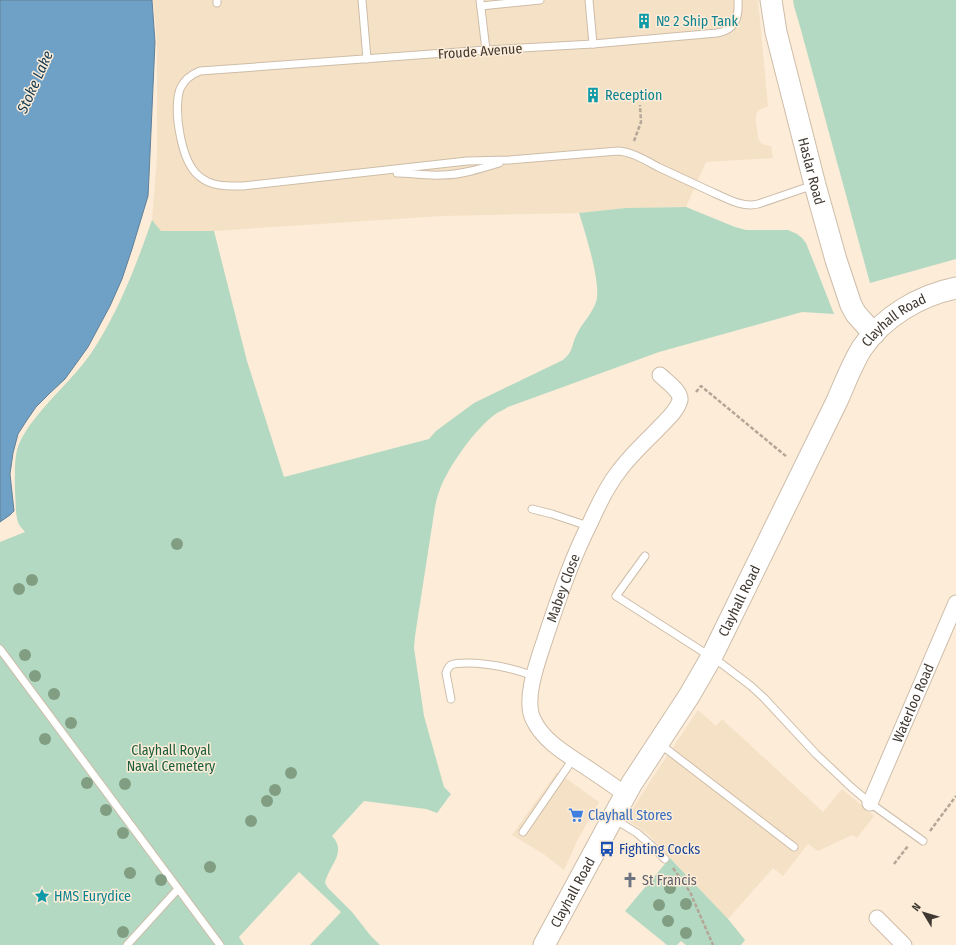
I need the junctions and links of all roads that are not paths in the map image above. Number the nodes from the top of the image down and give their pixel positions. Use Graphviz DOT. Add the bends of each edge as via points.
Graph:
graph roads {
  1 [pos="362,0"];
  2 [pos="540,0"];
  3 [pos="588,0"];
  4 [pos="738,0"];
  5 [pos="771,0"];
  6 [pos="480,3"];
  7 [pos="593,44"];
  8 [pos="486,50"];
  9 [pos="367,59"];
  10 [pos="508,160"];
  11 [pos="377,172"];
  12 [pos="814,185"];
  13 [pos="956,288"];
  14 [pos="874,334"];
  15 [pos="660,375"];
  16 [pos="532,509"];
  17 [pos="588,526"];
  18 [pos="645,556"];
  19 [pos="956,603"];
  20 [pos="0,649"];
  21 [pos="711,658"];
  22 [pos="534,676"];
  23 [pos="451,699"];
  24 [pos="658,743"];
  25 [pos="573,759"];
  26 [pos="626,794"];
  27 [pos="870,803"];
  28 [pos="613,818"];
  29 [pos="523,832"];
  30 [pos="923,841"];
  31 [pos="794,847"];
  32 [pos="665,860"];
  33 [pos="178,889"];
  34 [pos="877,918"];
  35 [pos="127,945"];
  36 [pos="220,945"];
  37 [pos="544,945"];
  38 [pos="904,945"];
  1 -- 9 [label="lane"];
  2 -- 6 [label="lane"];
  3 -- 7 [label="lane"];
  4 -- 7 [label="lane, Froude Avenue" via="736,20 731,27 721,32"];
  5 -- 12 [label="street, Haslar Road" via="776,32"];
  6 -- 8 [label="lane"];
  7 -- 8 [label="lane, Froude Avenue"];
  8 -- 9 [label="lane, Froude Avenue"];
  9 -- 11 [label="lane, Froude Avenue" via="200,71 190,76 180,89 178,120 190,166 199,176 215,184 243,186"];
  10 -- 11 [label="lane" via="460,162"];
  10 -- 11 [label="lane" via="462,173 440,176"];
  10 -- 12 [label="lane" via="610,151 629,153 728,199 752,205"];
  12 -- 14 [label="street, Haslar Road" via="849,301 856,314"];
  13 -- 14 [label="street, Clayhall Road" via="908,306"];
  14 -- 21 [label="street, Clayhall Road" via="857,357"];
  15 -- 17 [label="street, Mabey Close" via="678,392 680,400 677,407 608,486"];
  16 -- 17 [label="lane"];
  17 -- 22 [label="street, Mabey Close" via="561,591"];
  18 -- 21 [label="lane" via="616,596"];
  19 -- 27 [label="street, Waterloo Road"];
  20 -- 33 [label="lane"];
  21 -- 24 [label="street, Clayhall Road"];
  21 -- 27 [label="lane" via="756,691 816,754"];
  22 -- 23 [label="lane" via="494,665 455,664 449,666 446,673"];
  22 -- 25 [label="street, Mabey Close" via="530,694 533,718 549,740"];
  24 -- 26 [label="street, Clayhall Road"];
  24 -- 31 [label="lane"];
  25 -- 26 [label="street, Mabey Close"];
  25 -- 29 [label="lane"];
  26 -- 28 [label="street, Clayhall Road"];
  27 -- 30 [label="lane"];
  28 -- 32 [label="lane" via="637,833"];
  28 -- 37 [label="street, Clayhall Road"];
  33 -- 35 [label="lane"];
  33 -- 36 [label="lane"];
  34 -- 38 [label="street"];
}
